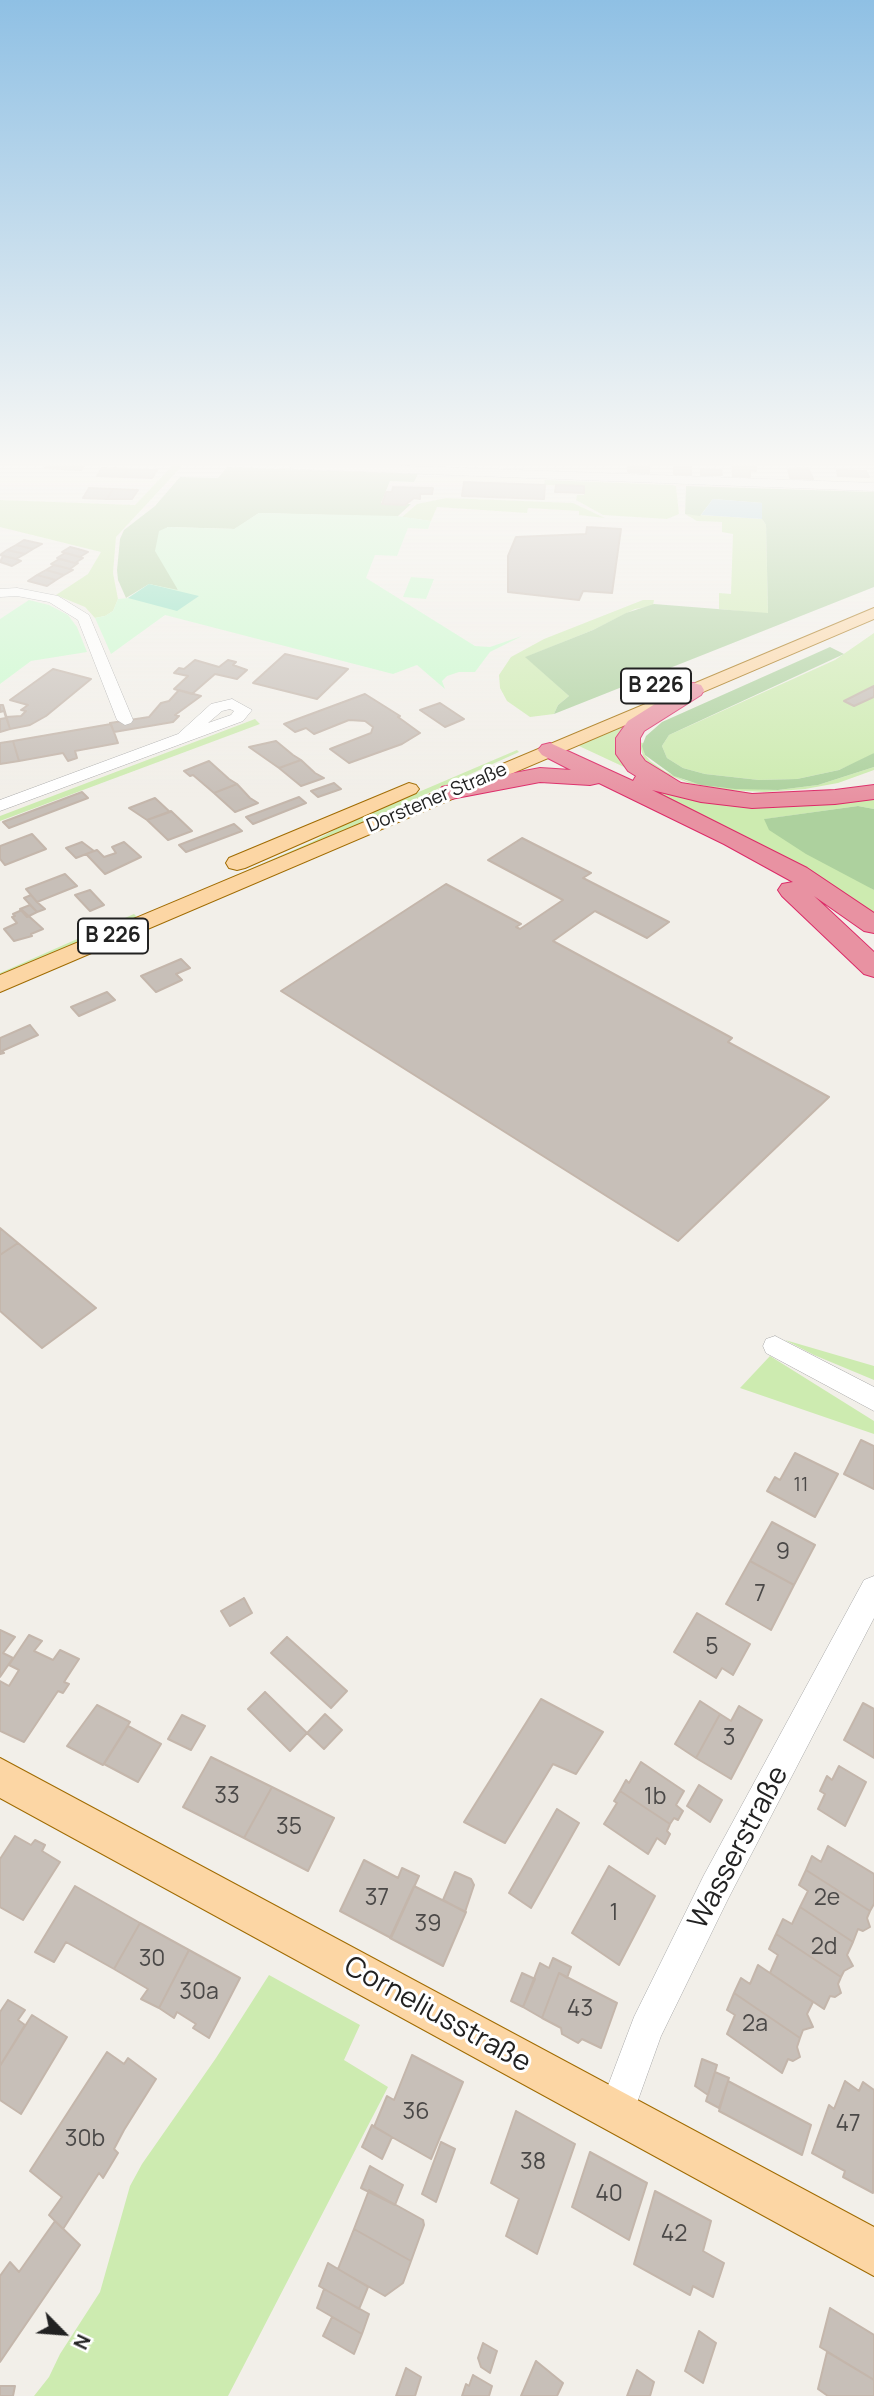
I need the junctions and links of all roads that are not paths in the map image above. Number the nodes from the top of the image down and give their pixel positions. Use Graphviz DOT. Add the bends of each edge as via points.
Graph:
graph roads {
  1 [pos="0,593"];
  2 [pos="874,598"];
  3 [pos="874,613"];
  4 [pos="693,690"];
  5 [pos="125,720"];
  6 [pos="185,736"];
  7 [pos="550,738"];
  8 [pos="874,779"];
  9 [pos="617,784"];
  10 [pos="682,791"];
  11 [pos="451,792"];
  12 [pos="874,792"];
  13 [pos="784,801"];
  14 [pos="0,806"];
  15 [pos="691,820"];
  16 [pos="874,925"];
  17 [pos="0,965"];
  18 [pos="874,968"];
  19 [pos="0,984"];
  20 [pos="775,1346"];
  21 [pos="874,1399"];
  22 [pos="874,1590"];
  23 [pos="0,1777"];
  24 [pos="617,2112"];
  25 [pos="874,2253"];
  1 -- 5 [label="street" via="53,599 84,618"];
  2 -- 7 [label="main road, Dorstener Straße / B 226" via="767,639"];
  3 -- 4 [label="main road, Dorstener Straße / B 226"];
  4 -- 7 [label="main road, Dorstener Straße / B 226"];
  4 -- 10 [label="highway" via="636,726 626,743 636,766"];
  6 -- 14 [label="street" via="136,747"];
  7 -- 9 [label="highway"];
  7 -- 10 [label="highway" via="643,781"];
  7 -- 11 [label="main road, Dorstener Straße / B 226"];
  7 -- 17 [label="main road, Dorstener Straße / B 226"];
  8 -- 13 [label="highway"];
  9 -- 11 [label="highway" via="540,775"];
  9 -- 15 [label="highway"];
  10 -- 13 [label="highway" via="716,798"];
  11 -- 19 [label="main road, Dorstener Straße / B 226"];
  12 -- 13 [label="highway"];
  15 -- 16 [label="highway" via="798,874"];
  15 -- 18 [label="highway" via="780,880"];
  20 -- 21 [label="street"];
  22 -- 24 [label="street, Wasserstraße" via="646,2029"];
  23 -- 24 [label="main road, Corneliusstraße"];
  24 -- 25 [label="main road, Corneliusstraße"];
}
